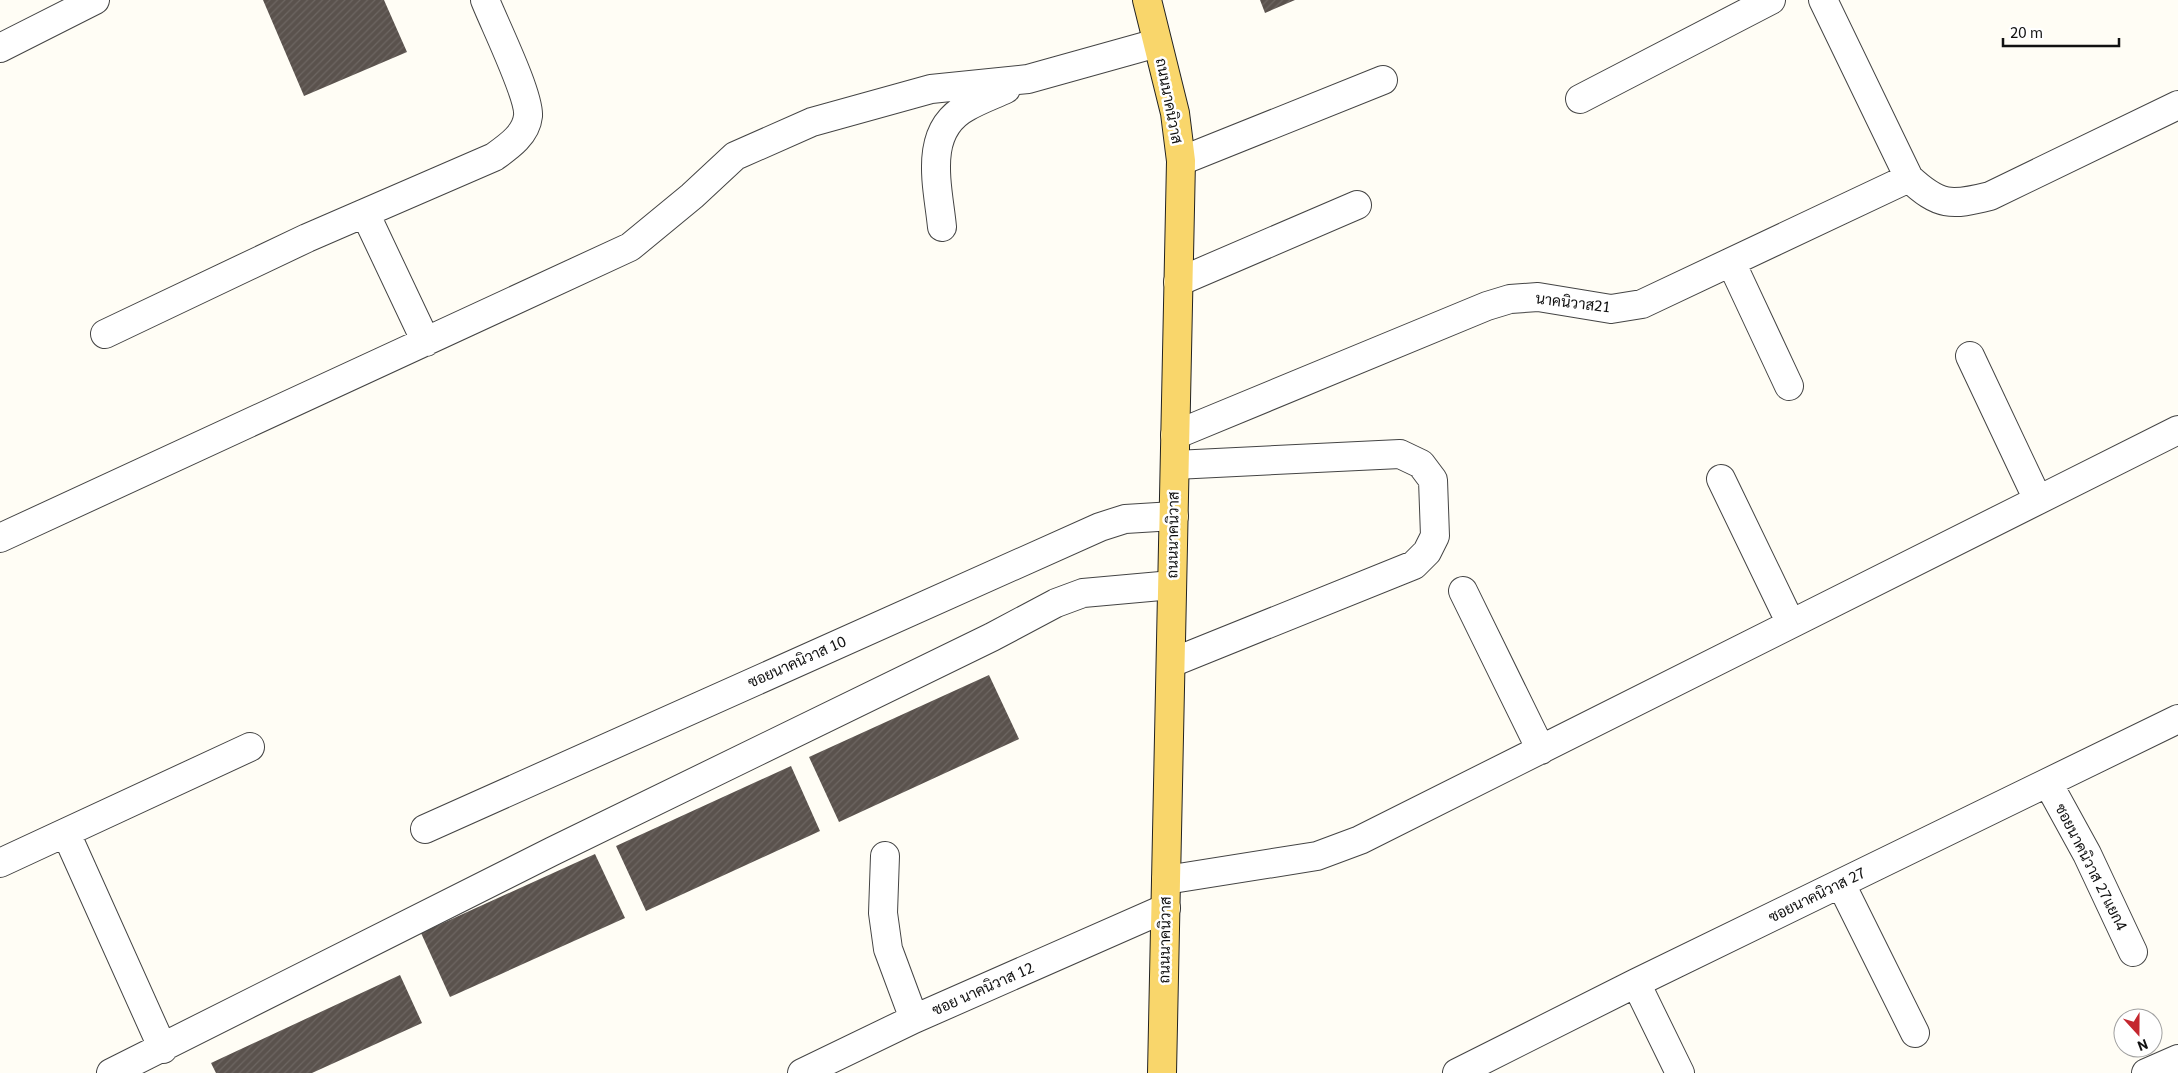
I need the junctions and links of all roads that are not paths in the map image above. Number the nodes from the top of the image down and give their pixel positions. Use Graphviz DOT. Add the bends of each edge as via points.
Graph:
graph roads {
  1 [pos="95,0"];
  2 [pos="485,0"];
  3 [pos="1147,0"];
  4 [pos="1771,0"];
  5 [pos="1823,0"];
  6 [pos="1158,43"];
  7 [pos="0,48"];
  8 [pos="1028,79"];
  9 [pos="1383,80"];
  10 [pos="1580,99"];
  11 [pos="2178,105"];
  12 [pos="1181,161"];
  13 [pos="1909,178"];
  14 [pos="1357,205"];
  15 [pos="365,213"];
  16 [pos="942,227"];
  17 [pos="1731,262"];
  18 [pos="1178,282"];
  19 [pos="105,334"];
  20 [pos="426,342"];
  21 [pos="1970,356"];
  22 [pos="1789,386"];
  23 [pos="2178,430"];
  24 [pos="1175,435"];
  25 [pos="1174,465"];
  26 [pos="1721,479"];
  27 [pos="2038,500"];
  28 [pos="1174,516"];
  29 [pos="0,538"];
  30 [pos="1172,585"];
  31 [pos="1463,591"];
  32 [pos="1791,624"];
  33 [pos="1171,663"];
  34 [pos="2178,719"];
  35 [pos="250,747"];
  36 [pos="1541,750"];
  37 [pos="2048,783"];
  38 [pos="425,829"];
  39 [pos="66,833"];
  40 [pos="885,856"];
  41 [pos="0,863"];
  42 [pos="1166,880"];
  43 [pos="1841,884"];
  44 [pos="1166,908"];
  45 [pos="2133,952"];
  46 [pos="1636,983"];
  47 [pos="914,1019"];
  48 [pos="1915,1033"];
  49 [pos="163,1048"];
  50 [pos="2178,1059"];
  51 [pos="111,1073"];
  52 [pos="802,1073"];
  53 [pos="1162,1073"];
  54 [pos="1457,1073"];
  55 [pos="1680,1073"];
  56 [pos="2146,1073"];
  1 -- 7 [label="street"];
  2 -- 15 [label="street" via="526,98 528,117 518,139 494,157"];
  3 -- 6 [label="main road, ถนนนาคนิวาส"];
  4 -- 10 [label="street"];
  5 -- 13 [label="street"];
  6 -- 8 [label="street"];
  6 -- 12 [label="main road, ถนนนาคนิวาส" via="1175,113"];
  8 -- 16 [label="street" via="965,107 938,137 935,156"];
  8 -- 20 [label="street" via="931,90 812,122 735,156 630,247"];
  9 -- 12 [label="street"];
  11 -- 13 [label="street" via="1990,196 1960,204 1939,200 1921,190"];
  12 -- 18 [label="main road, ถนนนาคนิวาส"];
  13 -- 17 [label="street, นาคนิวาส21"];
  14 -- 18 [label="street"];
  15 -- 19 [label="street"];
  15 -- 20 [label="street"];
  17 -- 22 [label="street"];
  17 -- 24 [label="street, นาคนิวาส21" via="1642,304 1611,309 1538,297 1510,299 1486,306"];
  18 -- 24 [label="main road, ถนนนาคนิวาส"];
  20 -- 29 [label="street"];
  21 -- 27 [label="street"];
  23 -- 27 [label="street"];
  24 -- 25 [label="main road, ถนนนาคนิวาส"];
  25 -- 28 [label="main road, ถนนนาคนิวาส"];
  25 -- 33 [label="street" via="1400,454 1420,464 1433,480 1435,536 1427,552 1414,565"];
  26 -- 32 [label="street"];
  27 -- 32 [label="street"];
  28 -- 30 [label="main road, ถนนนาคนิวาส"];
  28 -- 38 [label="street, ซอยนาคนิวาส 10" via="1124,519 1100,527"];
  30 -- 33 [label="main road, ถนนนาคนิวาส"];
  30 -- 49 [label="street" via="1083,593 1056,603"];
  31 -- 36 [label="street"];
  32 -- 36 [label="street"];
  33 -- 42 [label="main road, ถนนนาคนิวาส"];
  34 -- 37 [label="street, ซอยนาคนิวาส 27"];
  35 -- 39 [label="street"];
  36 -- 42 [label="street" via="1360,840 1317,856"];
  37 -- 43 [label="street, ซอยนาคนิวาส 27"];
  37 -- 45 [label="street, ซอยนาคนิวาส 27แยก4" via="2087,854"];
  39 -- 41 [label="street"];
  39 -- 49 [label="street"];
  40 -- 47 [label="street" via="882,913 888,949"];
  42 -- 44 [label="main road, ถนนนาคนิวาส"];
  43 -- 46 [label="street, ซอยนาคนิวาส 27"];
  43 -- 48 [label="street"];
  44 -- 47 [label="street, ซอย นาคนิวาส 12"];
  44 -- 53 [label="main road, ถนนนาคนิวาส"];
  46 -- 54 [label="street, ซอยนาคนิวาส 27"];
  46 -- 55 [label="street"];
  47 -- 52 [label="street, ซอย นาคนิวาส 12"];
  49 -- 51 [label="street"];
  50 -- 56 [label="street"];
}
